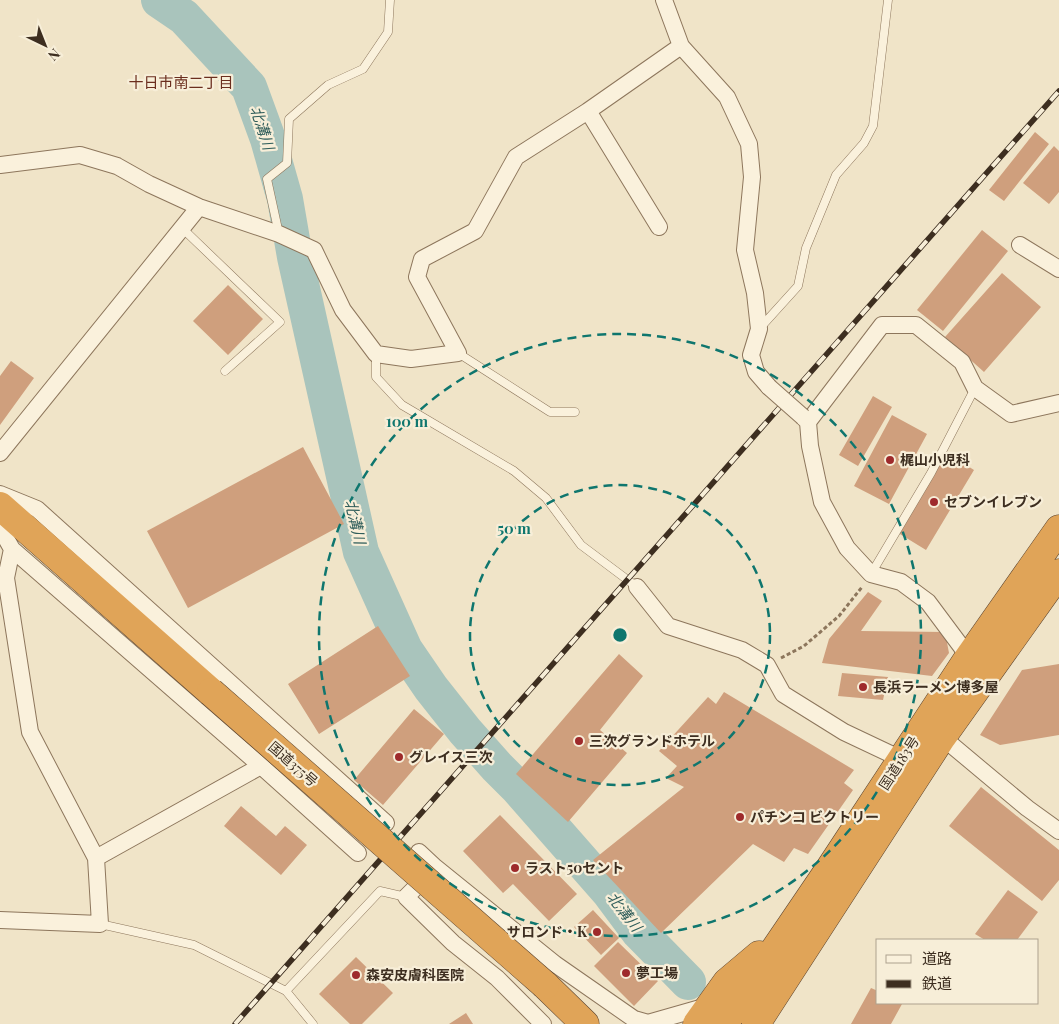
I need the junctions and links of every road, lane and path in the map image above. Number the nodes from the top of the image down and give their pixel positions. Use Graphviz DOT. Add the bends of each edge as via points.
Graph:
graph roads {
  1 [pos="390,0"];
  2 [pos="664,0"];
  3 [pos="888,0"];
  4 [pos="682,46"];
  5 [pos="588,111"];
  6 [pos="0,165"];
  7 [pos="199,206"];
  8 [pos="659,227"];
  9 [pos="182,228"];
  10 [pos="279,234"];
  11 [pos="1020,245"];
  12 [pos="1059,269"];
  13 [pos="760,329"];
  14 [pos="458,353"];
  15 [pos="376,354"];
  16 [pos="225,371"];
  17 [pos="975,388"];
  18 [pos="1059,402"];
  19 [pos="575,412"];
  20 [pos="805,420"];
  21 [pos="0,453"];
  22 [pos="0,494"];
  23 [pos="0,506"];
  24 [pos="0,528"];
  25 [pos="1059,529"];
  26 [pos="12,549"];
  27 [pos="1059,573"];
  28 [pos="871,574"];
  29 [pos="637,587"];
  30 [pos="980,662"];
  31 [pos="767,665"];
  32 [pos="942,737"];
  33 [pos="901,759"];
  34 [pos="261,766"];
  35 [pos="337,778"];
  36 [pos="315,803"];
  37 [pos="386,823"];
  38 [pos="1059,831"];
  39 [pos="419,852"];
  40 [pos="358,853"];
  41 [pos="96,858"];
  42 [pos="435,867"];
  43 [pos="406,897"];
  44 [pos="0,920"];
  45 [pos="100,924"];
  46 [pos="286,991"];
  47 [pos="710,1018"];
  48 [pos="313,1024"];
  49 [pos="543,1024"];
  50 [pos="585,1024"];
  51 [pos="756,1024"];
  1 -- 10 [label="lane" via="388,32 363,68 328,85 289,119 287,163 267,179"];
  2 -- 4 [label="street"];
  3 -- 13 [label="lane" via="873,126 864,143 836,175 806,248 798,286"];
  4 -- 5 [label="street"];
  4 -- 13 [label="street" via="727,97 749,144 752,177 745,250"];
  5 -- 8 [label="street"];
  5 -- 14 [label="street" via="516,157 474,231 422,259 417,277"];
  6 -- 7 [label="street" via="80,155 117,166"];
  7 -- 9 [label="street"];
  7 -- 10 [label="street"];
  9 -- 16 [label="lane" via="280,322"];
  9 -- 21 [label="street"];
  10 -- 15 [label="street" via="314,250 343,310"];
  11 -- 12 [label="street"];
  13 -- 20 [label="street, bridge" via="751,356 756,372"];
  14 -- 15 [label="street" via="411,359"];
  14 -- 19 [label="lane" via="550,412"];
  15 -- 29 [label="lane" via="376,376 402,405 514,471 546,498 582,545"];
  17 -- 18 [label="street" via="1011,414"];
  17 -- 20 [label="street" via="962,362 916,325 882,324"];
  17 -- 28 [label="lane" via="931,473"];
  20 -- 28 [label="street" via="822,502 847,548"];
  22 -- 35 [label="street" via="37,509"];
  23 -- 50 [label="highway, 国道375号, bridge"];
  24 -- 26 [label="street"];
  25 -- 30 [label="highway, 国道183号"];
  26 -- 34 [label="street"];
  26 -- 41 [label="street" via="6,578 30,732"];
  27 -- 30 [label="highway, 国道183号"];
  28 -- 30 [label="street" via="900,582 928,602"];
  28 -- 31 [label="path" via="839,616 804,646"];
  29 -- 31 [label="street" via="668,626 742,650"];
  30 -- 32 [label="highway, 国道183号"];
  30 -- 33 [label="highway, 国道183号"];
  31 -- 33 [label="street" via="783,694 844,732"];
  32 -- 38 [label="street"];
  32 -- 51 [label="highway, 国道183号"];
  33 -- 47 [label="highway, 国道183号" via="782,936 727,982"];
  34 -- 36 [label="street"];
  34 -- 41 [label="street"];
  35 -- 36 [label="lane"];
  35 -- 37 [label="street"];
  36 -- 40 [label="street"];
  39 -- 42 [label="street"];
  41 -- 45 [label="street"];
  42 -- 43 [label="street"];
  42 -- 47 [label="street" via="555,964 634,1019 648,1023"];
  43 -- 46 [label="lane" via="380,891"];
  43 -- 49 [label="street"];
  44 -- 45 [label="street"];
  45 -- 46 [label="lane" via="194,945"];
  46 -- 48 [label="lane"];
}
